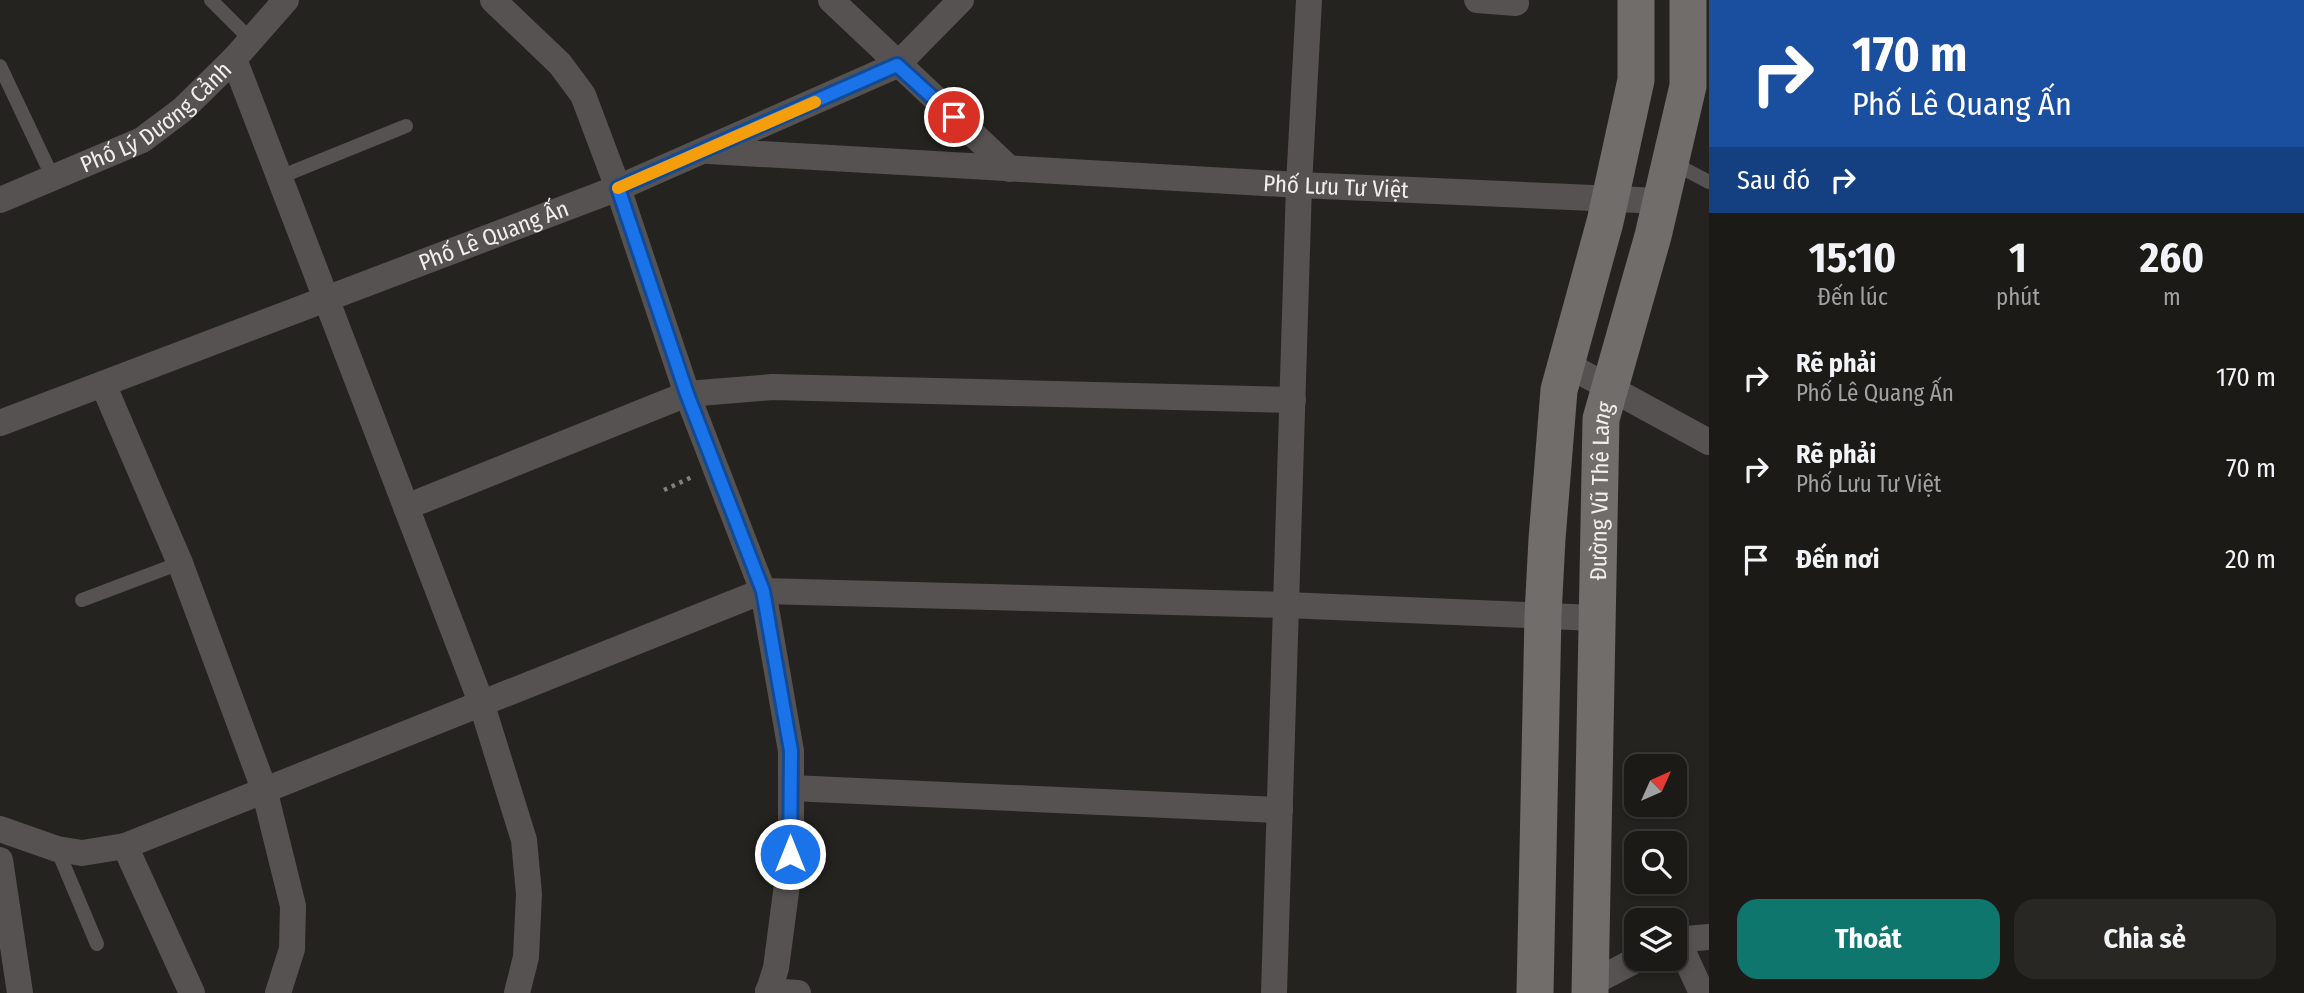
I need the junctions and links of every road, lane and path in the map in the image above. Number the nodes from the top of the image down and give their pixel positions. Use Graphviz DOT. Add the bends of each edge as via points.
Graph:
graph roads {
  1 [pos="211,0"];
  2 [pos="286,0"];
  3 [pos="493,0"];
  4 [pos="831,0"];
  5 [pos="961,0"];
  6 [pos="1308,0"];
  7 [pos="1477,0"];
  8 [pos="1636,0"];
  9 [pos="1688,0"];
  10 [pos="1516,3"];
  11 [pos="1699,36"];
  12 [pos="242,49"];
  13 [pos="897,65"];
  14 [pos="0,66"];
  15 [pos="406,126"];
  16 [pos="704,150"];
  17 [pos="1670,162"];
  18 [pos="1010,169"];
  19 [pos="280,177"];
  20 [pos="53,178"];
  21 [pos="1709,182"];
  22 [pos="1299,185"];
  23 [pos="618,188"];
  24 [pos="1609,199"];
  25 [pos="0,200"];
  26 [pos="1661,201"];
  27 [pos="326,297"];
  28 [pos="1566,364"];
  29 [pos="103,384"];
  30 [pos="1610,388"];
  31 [pos="687,394"];
  32 [pos="1293,400"];
  33 [pos="0,423"];
  34 [pos="1709,442"];
  35 [pos="406,507"];
  36 [pos="180,563"];
  37 [pos="763,591"];
  38 [pos="82,600"];
  39 [pos="1286,605"];
  40 [pos="1544,615"];
  41 [pos="1596,618"];
  42 [pos="481,702"];
  43 [pos="791,788"];
  44 [pos="264,789"];
  45 [pos="1280,810"];
  46 [pos="0,829"];
  47 [pos="125,846"];
  48 [pos="57,849"];
  49 [pos="0,860"];
  50 [pos="1709,937"];
  51 [pos="1687,938"];
  52 [pos="97,944"];
  53 [pos="1687,962"];
  54 [pos="1624,968"];
  55 [pos="1590,989"];
  56 [pos="768,992"];
  57 [pos="20,993"];
  58 [pos="192,993"];
  59 [pos="278,993"];
  60 [pos="517,993"];
  61 [pos="798,993"];
  62 [pos="1274,993"];
  63 [pos="1535,993"];
  64 [pos="1702,993"];
  1 -- 12 [label="lane"];
  2 -- 12 [label="street, Phố Lý Dương Cảnh"];
  3 -- 23 [label="street" via="560,64 583,95"];
  4 -- 13 [label="street"];
  5 -- 13 [label="street, Phố Lê Quang Ấn"];
  6 -- 22 [label="street"];
  7 -- 10 [label="street"];
  8 -- 24 [label="street" via="1636,80"];
  9 -- 11 [label="street, Đường Vũ Thê Lang"];
  11 -- 17 [label="street, Đường Vũ Thê Lang"];
  12 -- 19 [label="street"];
  12 -- 20 [label="street, Phố Lý Dương Cảnh" via="182,110 142,140"];
  13 -- 16 [label="street, Phố Lê Quang Ấn"];
  13 -- 18 [label="street"];
  14 -- 20 [label="lane"];
  15 -- 19 [label="lane"];
  16 -- 18 [label="street, Phố Lưu Tư Việt"];
  16 -- 23 [label="street, Phố Lê Quang Ấn"];
  17 -- 21 [label="lane"];
  17 -- 26 [label="street, Đường Vũ Thê Lang"];
  18 -- 22 [label="street, Phố Lưu Tư Việt"];
  19 -- 27 [label="street"];
  20 -- 25 [label="street, Phố Lý Dương Cảnh"];
  22 -- 24 [label="street, Phố Lưu Tư Việt"];
  22 -- 32 [label="street"];
  23 -- 27 [label="street, Phố Lê Quang Ấn"];
  23 -- 31 [label="street"];
  24 -- 26 [label="street, Phố Lưu Tư Việt"];
  24 -- 28 [label="street"];
  26 -- 30 [label="street, Đường Vũ Thê Lang"];
  27 -- 29 [label="street, Phố Lê Quang Ấn"];
  27 -- 35 [label="street"];
  28 -- 30 [label="street"];
  28 -- 40 [label="street" via="1559,390"];
  29 -- 33 [label="street, Phố Lê Quang Ấn"];
  29 -- 36 [label="street"];
  30 -- 34 [label="street"];
  30 -- 41 [label="street, Đường Vũ Thê Lang" via="1601,419"];
  31 -- 32 [label="street" via="774,387"];
  31 -- 35 [label="street"];
  31 -- 37 [label="street"];
  32 -- 39 [label="street"];
  35 -- 42 [label="street"];
  36 -- 38 [label="lane"];
  36 -- 44 [label="street"];
  37 -- 39 [label="street"];
  37 -- 42 [label="street"];
  37 -- 43 [label="street" via="791,751"];
  39 -- 40 [label="street"];
  39 -- 45 [label="street"];
  40 -- 41 [label="street"];
  40 -- 63 [label="street"];
  41 -- 55 [label="street, Đường Vũ Thê Lang"];
  42 -- 44 [label="street"];
  42 -- 60 [label="street" via="524,840 529,894 526,957"];
  43 -- 45 [label="street"];
  43 -- 56 [label="street" via="790,854 776,968"];
  44 -- 47 [label="street"];
  44 -- 59 [label="street" via="293,906 292,949"];
  45 -- 62 [label="street"];
  46 -- 48 [label="street"];
  47 -- 48 [label="street" via="82,853"];
  47 -- 58 [label="street"];
  48 -- 52 [label="lane"];
  49 -- 57 [label="street"];
  50 -- 51 [label="street"];
  53 -- 64 [label="street"];
  54 -- 55 [label="street"];
  56 -- 61 [label="street"];
}
